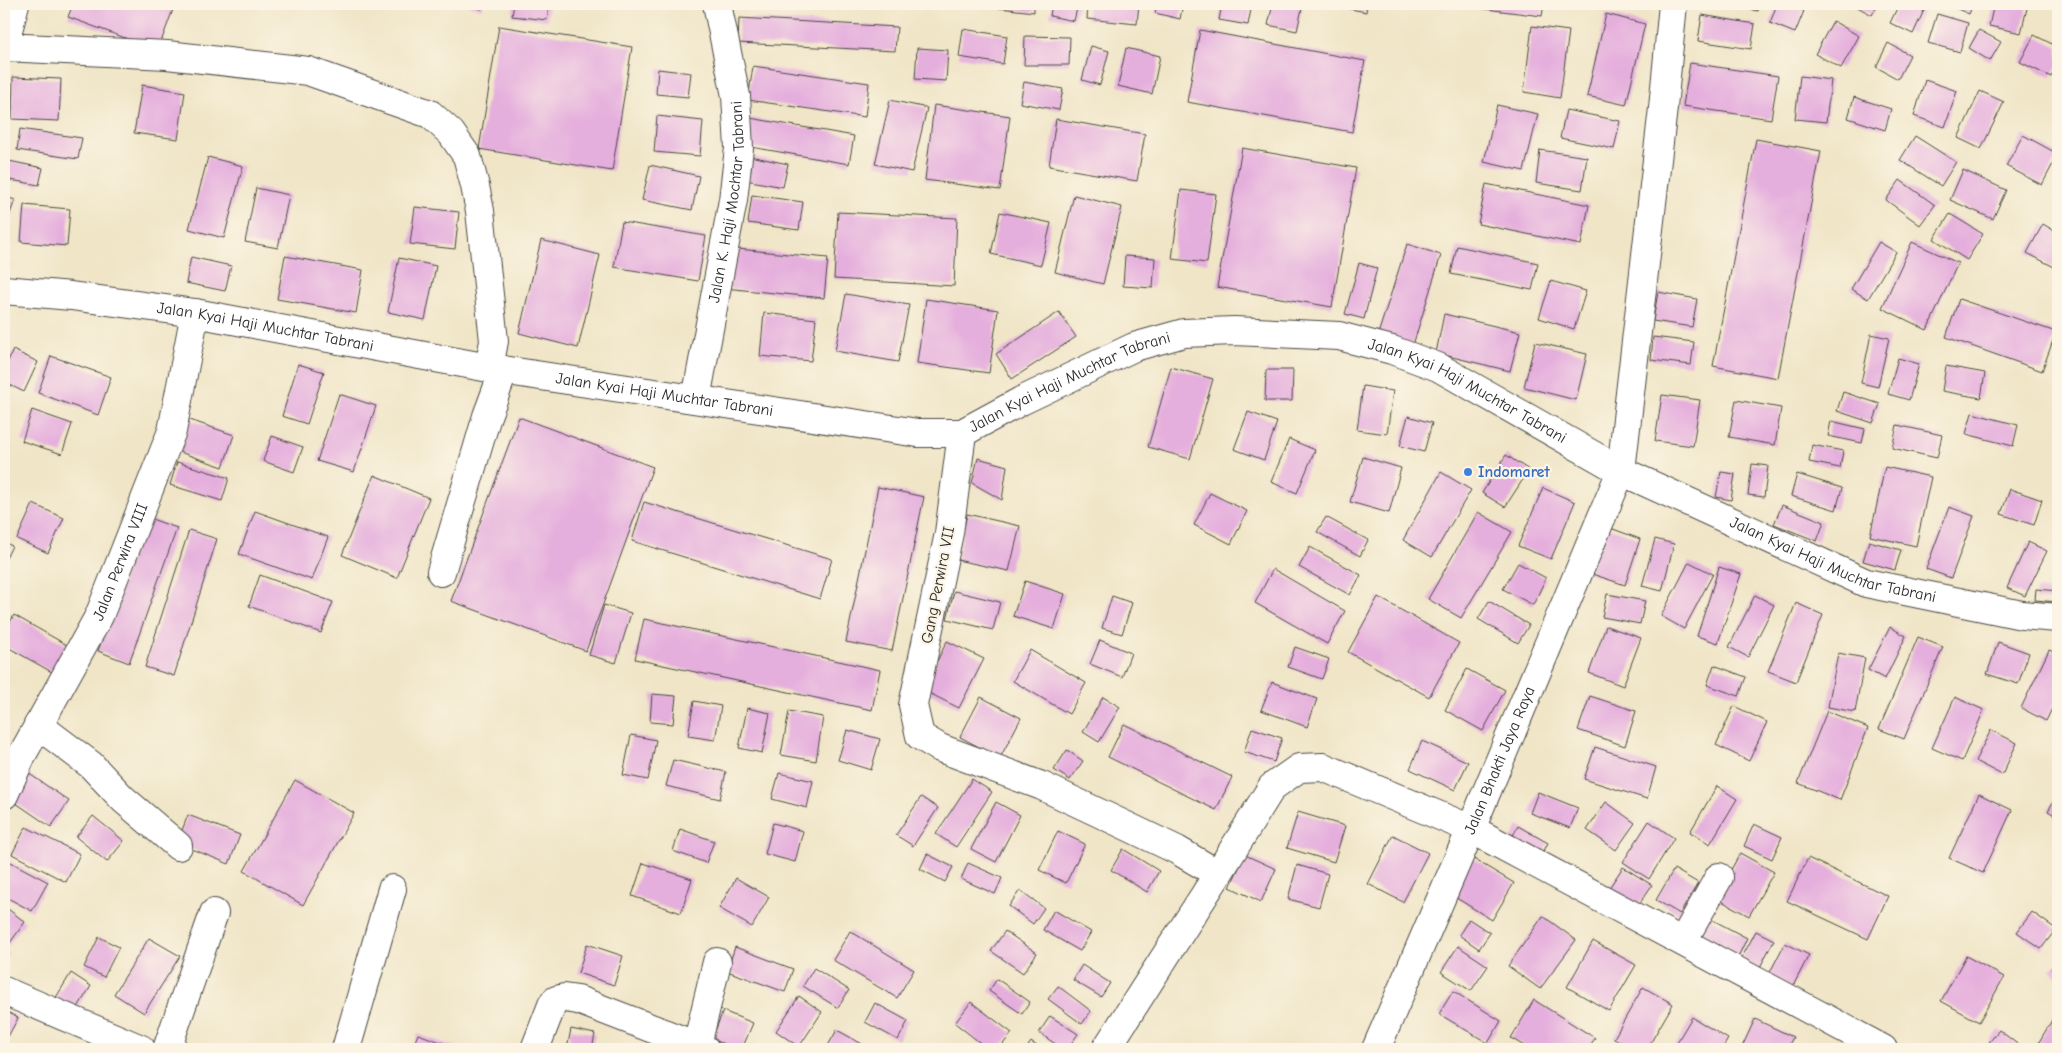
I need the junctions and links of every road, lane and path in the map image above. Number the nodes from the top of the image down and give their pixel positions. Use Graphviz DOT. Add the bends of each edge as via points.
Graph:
graph roads {
  1 [pos="15,4"];
  2 [pos="717,4"];
  3 [pos="1673,4"];
  4 [pos="4,46"];
  5 [pos="4,290"];
  6 [pos="195,313"];
  7 [pos="496,369"];
  8 [pos="696,399"];
  9 [pos="962,433"];
  10 [pos="1621,471"];
  11 [pos="441,572"];
  12 [pos="2058,618"];
  13 [pos="38,725"];
  14 [pos="4,795"];
  15 [pos="1471,829"];
  16 [pos="178,846"];
  17 [pos="1218,874"];
  18 [pos="1719,877"];
  19 [pos="392,889"];
  20 [pos="214,913"];
  21 [pos="1683,942"];
  22 [pos="718,962"];
  23 [pos="4,991"];
  24 [pos="701,1047"];
  25 [pos="141,1049"];
  26 [pos="167,1049"];
  27 [pos="346,1049"];
  28 [pos="535,1049"];
  29 [pos="1106,1049"];
  30 [pos="1376,1049"];
  31 [pos="1883,1049"];
  1 -- 4 [label="street"];
  2 -- 8 [label="street, Jalan K. Haji Mochtar Tabrani" via="736,96 739,148 733,200"];
  3 -- 10 [label="street, Jalan Bhakti Jaya Raya"];
  4 -- 7 [label="street" via="167,55 308,71 430,114 451,133 467,156 475,186"];
  5 -- 6 [label="street, Jalan Kyai Haji Muchtar Tabrani"];
  6 -- 7 [label="street, Jalan Kyai Haji Muchtar Tabrani"];
  6 -- 13 [label="street, Jalan Perwira VIII" via="172,431 99,616"];
  7 -- 8 [label="street, Jalan Kyai Haji Muchtar Tabrani"];
  7 -- 11 [label="street" via="487,416"];
  8 -- 9 [label="street, Jalan Kyai Haji Muchtar Tabrani" via="918,433"];
  9 -- 10 [label="street, Jalan Kyai Haji Muchtar Tabrani" via="1134,347 1184,333 1234,331 1339,336 1438,367"];
  9 -- 17 [label="street, Gang Perwira VII" via="950,533 913,705 920,736 940,748 1042,786 1177,850"];
  10 -- 12 [label="street, Jalan Kyai Haji Muchtar Tabrani" via="1866,583 2022,615"];
  10 -- 15 [label="street, Jalan Bhakti Jaya Raya"];
  13 -- 14 [label="street, Jalan Perwira VIII"];
  13 -- 16 [label="street" via="90,765 123,799"];
  15 -- 17 [label="street" via="1323,767 1300,768 1272,786"];
  15 -- 21 [label="street"];
  15 -- 30 [label="street, Jalan Bhakti Jaya Raya"];
  17 -- 29 [label="street"];
  18 -- 21 [label="street"];
  19 -- 27 [label="street"];
  20 -- 26 [label="street"];
  21 -- 31 [label="street"];
  22 -- 24 [label="street"];
  23 -- 25 [label="street"];
  24 -- 28 [label="street" via="578,1000 564,998 556,1000 552,1006"];
}
